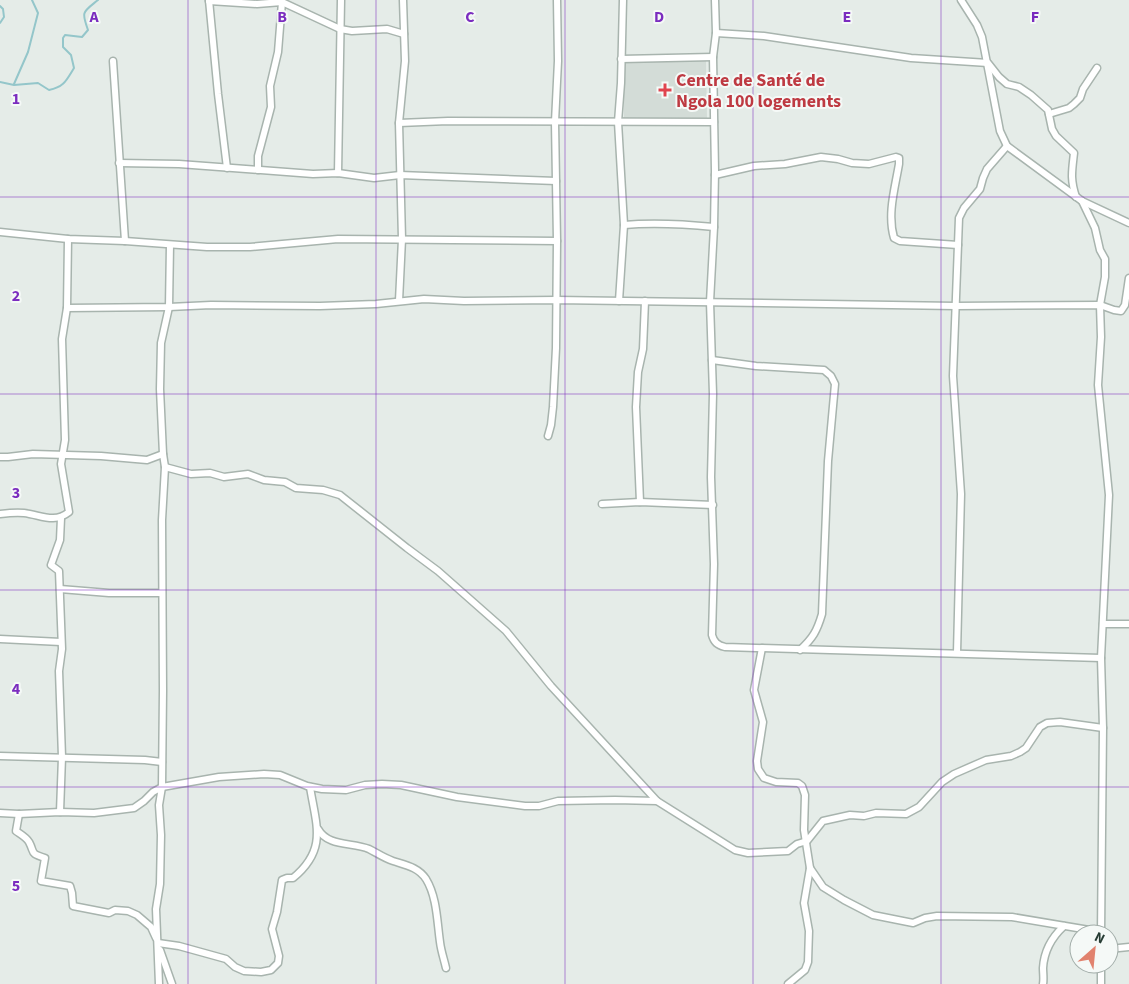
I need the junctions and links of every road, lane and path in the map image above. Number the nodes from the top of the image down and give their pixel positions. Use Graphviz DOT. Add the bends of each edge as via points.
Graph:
graph roads {
  1 [pos="209,0"];
  2 [pos="341,0"];
  3 [pos="403,0"];
  4 [pos="557,0"];
  5 [pos="623,0"];
  6 [pos="716,0"];
  7 [pos="961,0"];
  8 [pos="282,2"];
  9 [pos="340,29"];
  10 [pos="716,33"];
  11 [pos="404,34"];
  12 [pos="713,57"];
  13 [pos="621,59"];
  14 [pos="114,61"];
  15 [pos="988,63"];
  16 [pos="1097,68"];
  17 [pos="1049,114"];
  18 [pos="555,122"];
  19 [pos="618,122"];
  20 [pos="714,122"];
  21 [pos="399,123"];
  22 [pos="1006,146"];
  23 [pos="119,163"];
  24 [pos="227,168"];
  25 [pos="258,170"];
  26 [pos="338,173"];
  27 [pos="400,175"];
  28 [pos="715,176"];
  29 [pos="556,181"];
  30 [pos="1079,199"];
  31 [pos="1129,223"];
  32 [pos="624,225"];
  33 [pos="714,227"];
  34 [pos="0,232"];
  35 [pos="68,239"];
  36 [pos="402,239"];
  37 [pos="124,241"];
  38 [pos="557,241"];
  39 [pos="170,245"];
  40 [pos="958,245"];
  41 [pos="1129,278"];
  42 [pos="556,300"];
  43 [pos="399,301"];
  44 [pos="619,301"];
  45 [pos="644,301"];
  46 [pos="710,302"];
  47 [pos="1100,305"];
  48 [pos="956,306"];
  49 [pos="169,307"];
  50 [pos="66,308"];
  51 [pos="712,360"];
  52 [pos="548,436"];
  53 [pos="163,454"];
  54 [pos="61,456"];
  55 [pos="0,457"];
  56 [pos="165,467"];
  57 [pos="640,502"];
  58 [pos="602,504"];
  59 [pos="713,506"];
  60 [pos="0,514"];
  61 [pos="61,518"];
  62 [pos="60,589"];
  63 [pos="162,593"];
  64 [pos="1103,624"];
  65 [pos="1129,624"];
  66 [pos="0,639"];
  67 [pos="62,642"];
  68 [pos="762,648"];
  69 [pos="800,650"];
  70 [pos="957,653"];
  71 [pos="1101,658"];
  72 [pos="1103,728"];
  73 [pos="0,756"];
  74 [pos="62,757"];
  75 [pos="162,762"];
  76 [pos="162,787"];
  77 [pos="310,787"];
  78 [pos="657,801"];
  79 [pos="60,812"];
  80 [pos="0,814"];
  81 [pos="19,814"];
  82 [pos="317,828"];
  83 [pos="807,841"];
  84 [pos="810,868"];
  85 [pos="1101,924"];
  86 [pos="1064,926"];
  87 [pos="1069,927"];
  88 [pos="158,943"];
  89 [pos="446,968"];
  90 [pos="159,984"];
  91 [pos="172,984"];
  92 [pos="788,984"];
  93 [pos="1043,984"];
  1 -- 8 [label="street" via="257,4"];
  1 -- 24 [label="street"];
  2 -- 9 [label="street"];
  3 -- 11 [label="street"];
  4 -- 18 [label="street"];
  5 -- 13 [label="street"];
  6 -- 10 [label="street"];
  7 -- 15 [label="street" via="977,25"];
  8 -- 9 [label="street"];
  8 -- 25 [label="street" via="278,52 270,86 271,107 258,156"];
  9 -- 11 [label="street" via="387,29"];
  9 -- 26 [label="street"];
  10 -- 12 [label="street"];
  10 -- 15 [label="street" via="764,36 911,58"];
  11 -- 21 [label="street"];
  12 -- 13 [label="street"];
  12 -- 20 [label="street"];
  13 -- 19 [label="street"];
  14 -- 23 [label="street"];
  15 -- 17 [label="street" via="1007,84 1032,95"];
  15 -- 22 [label="street" via="1000,131"];
  16 -- 17 [label="street" via="1080,98 1070,108"];
  17 -- 30 [label="street" via="1056,136 1074,153 1071,183"];
  18 -- 19 [label="street"];
  18 -- 21 [label="street"];
  18 -- 29 [label="street"];
  19 -- 20 [label="street"];
  19 -- 32 [label="street"];
  20 -- 28 [label="street"];
  21 -- 27 [label="street"];
  22 -- 30 [label="street"];
  22 -- 40 [label="street" via="988,169 980,189 959,218"];
  23 -- 24 [label="street"];
  23 -- 37 [label="street"];
  24 -- 25 [label="street"];
  25 -- 26 [label="street"];
  26 -- 27 [label="street" via="374,178"];
  27 -- 29 [label="street"];
  27 -- 36 [label="street"];
  28 -- 33 [label="street"];
  28 -- 40 [label="street" via="754,166 821,158 869,164 896,156 899,164 891,208 894,238"];
  29 -- 38 [label="street"];
  30 -- 31 [label="street"];
  30 -- 47 [label="street" via="1095,228 1105,259"];
  32 -- 33 [label="street" via="676,223"];
  32 -- 44 [label="street"];
  33 -- 46 [label="street"];
  34 -- 35 [label="street"];
  35 -- 37 [label="street"];
  35 -- 50 [label="street"];
  36 -- 38 [label="street"];
  36 -- 39 [label="street" via="338,239 250,248"];
  36 -- 43 [label="street"];
  37 -- 39 [label="street"];
  38 -- 42 [label="street"];
  39 -- 49 [label="street"];
  40 -- 48 [label="street"];
  41 -- 47 [label="street" via="1121,310"];
  42 -- 43 [label="street"];
  42 -- 44 [label="street"];
  42 -- 52 [label="street" via="554,391"];
  43 -- 49 [label="street" via="320,306 219,304"];
  44 -- 45 [label="street"];
  45 -- 46 [label="street"];
  45 -- 57 [label="street" via="643,349 637,393"];
  46 -- 48 [label="street"];
  46 -- 51 [label="street"];
  47 -- 48 [label="street"];
  47 -- 64 [label="street" via="1098,385 1109,495"];
  48 -- 70 [label="street" via="954,376 961,494"];
  49 -- 50 [label="street"];
  49 -- 53 [label="street" via="161,343"];
  50 -- 54 [label="street" via="62,339 65,440"];
  51 -- 59 [label="street"];
  51 -- 69 [label="street" via="824,370 835,384 828,461 822,614 812,639"];
  53 -- 54 [label="street" via="148,460"];
  53 -- 56 [label="street"];
  54 -- 55 [label="street"];
  54 -- 61 [label="street" via="69,512"];
  56 -- 63 [label="street"];
  56 -- 78 [label="street" via="190,474 210,473 224,477 248,474 285,482 296,488 340,495 438,571 506,631 551,686"];
  57 -- 58 [label="street"];
  57 -- 59 [label="street"];
  59 -- 68 [label="street" via="712,635 718,645 725,647"];
  60 -- 61 [label="street"];
  61 -- 62 [label="street" via="60,540 51,565 59,571"];
  62 -- 63 [label="street"];
  62 -- 67 [label="street"];
  63 -- 75 [label="street"];
  64 -- 65 [label="street"];
  64 -- 71 [label="street"];
  66 -- 67 [label="street"];
  67 -- 74 [label="street" via="59,670"];
  68 -- 69 [label="street"];
  68 -- 83 [label="street" via="754,690 763,722 758,769 764,778 802,786"];
  69 -- 70 [label="street"];
  70 -- 71 [label="street"];
  71 -- 72 [label="street"];
  72 -- 83 [label="street" via="1046,723 1020,752 986,760 954,774 906,814 850,815 823,821"];
  72 -- 85 [label="street"];
  73 -- 74 [label="street"];
  74 -- 75 [label="street"];
  74 -- 79 [label="street"];
  75 -- 76 [label="street"];
  76 -- 77 [label="street" via="219,777 264,774 280,775"];
  76 -- 79 [label="street" via="134,808 94,813"];
  76 -- 88 [label="street" via="159,805 160,884 156,909"];
  77 -- 78 [label="street" via="346,790 365,785 401,785 525,806 558,802"];
  77 -- 82 [label="street"];
  78 -- 83 [label="street" via="735,850 748,853 788,851"];
  79 -- 81 [label="street"];
  80 -- 81 [label="street"];
  81 -- 88 [label="street" via="16,831 29,841 31,851 45,858 41,880 70,886 73,906 109,913 128,911 136,915 151,927"];
  82 -- 88 [label="street" via="311,860 305,869 293,878 282,880 280,885 272,929 279,956 278,963 271,970 244,971 226,959"];
  82 -- 89 [label="street" via="322,836 335,842 368,849 423,875 437,915"];
  83 -- 84 [label="street"];
  84 -- 86 [label="street" via="823,887 873,915 914,923 937,916 1012,917"];
  84 -- 92 [label="street" via="804,902 810,931 808,962 805,970"];
  86 -- 87 [label="street"];
  86 -- 93 [label="street" via="1053,937 1045,954"];
  88 -- 90 [label="street"];
  88 -- 91 [label="street"];
}
